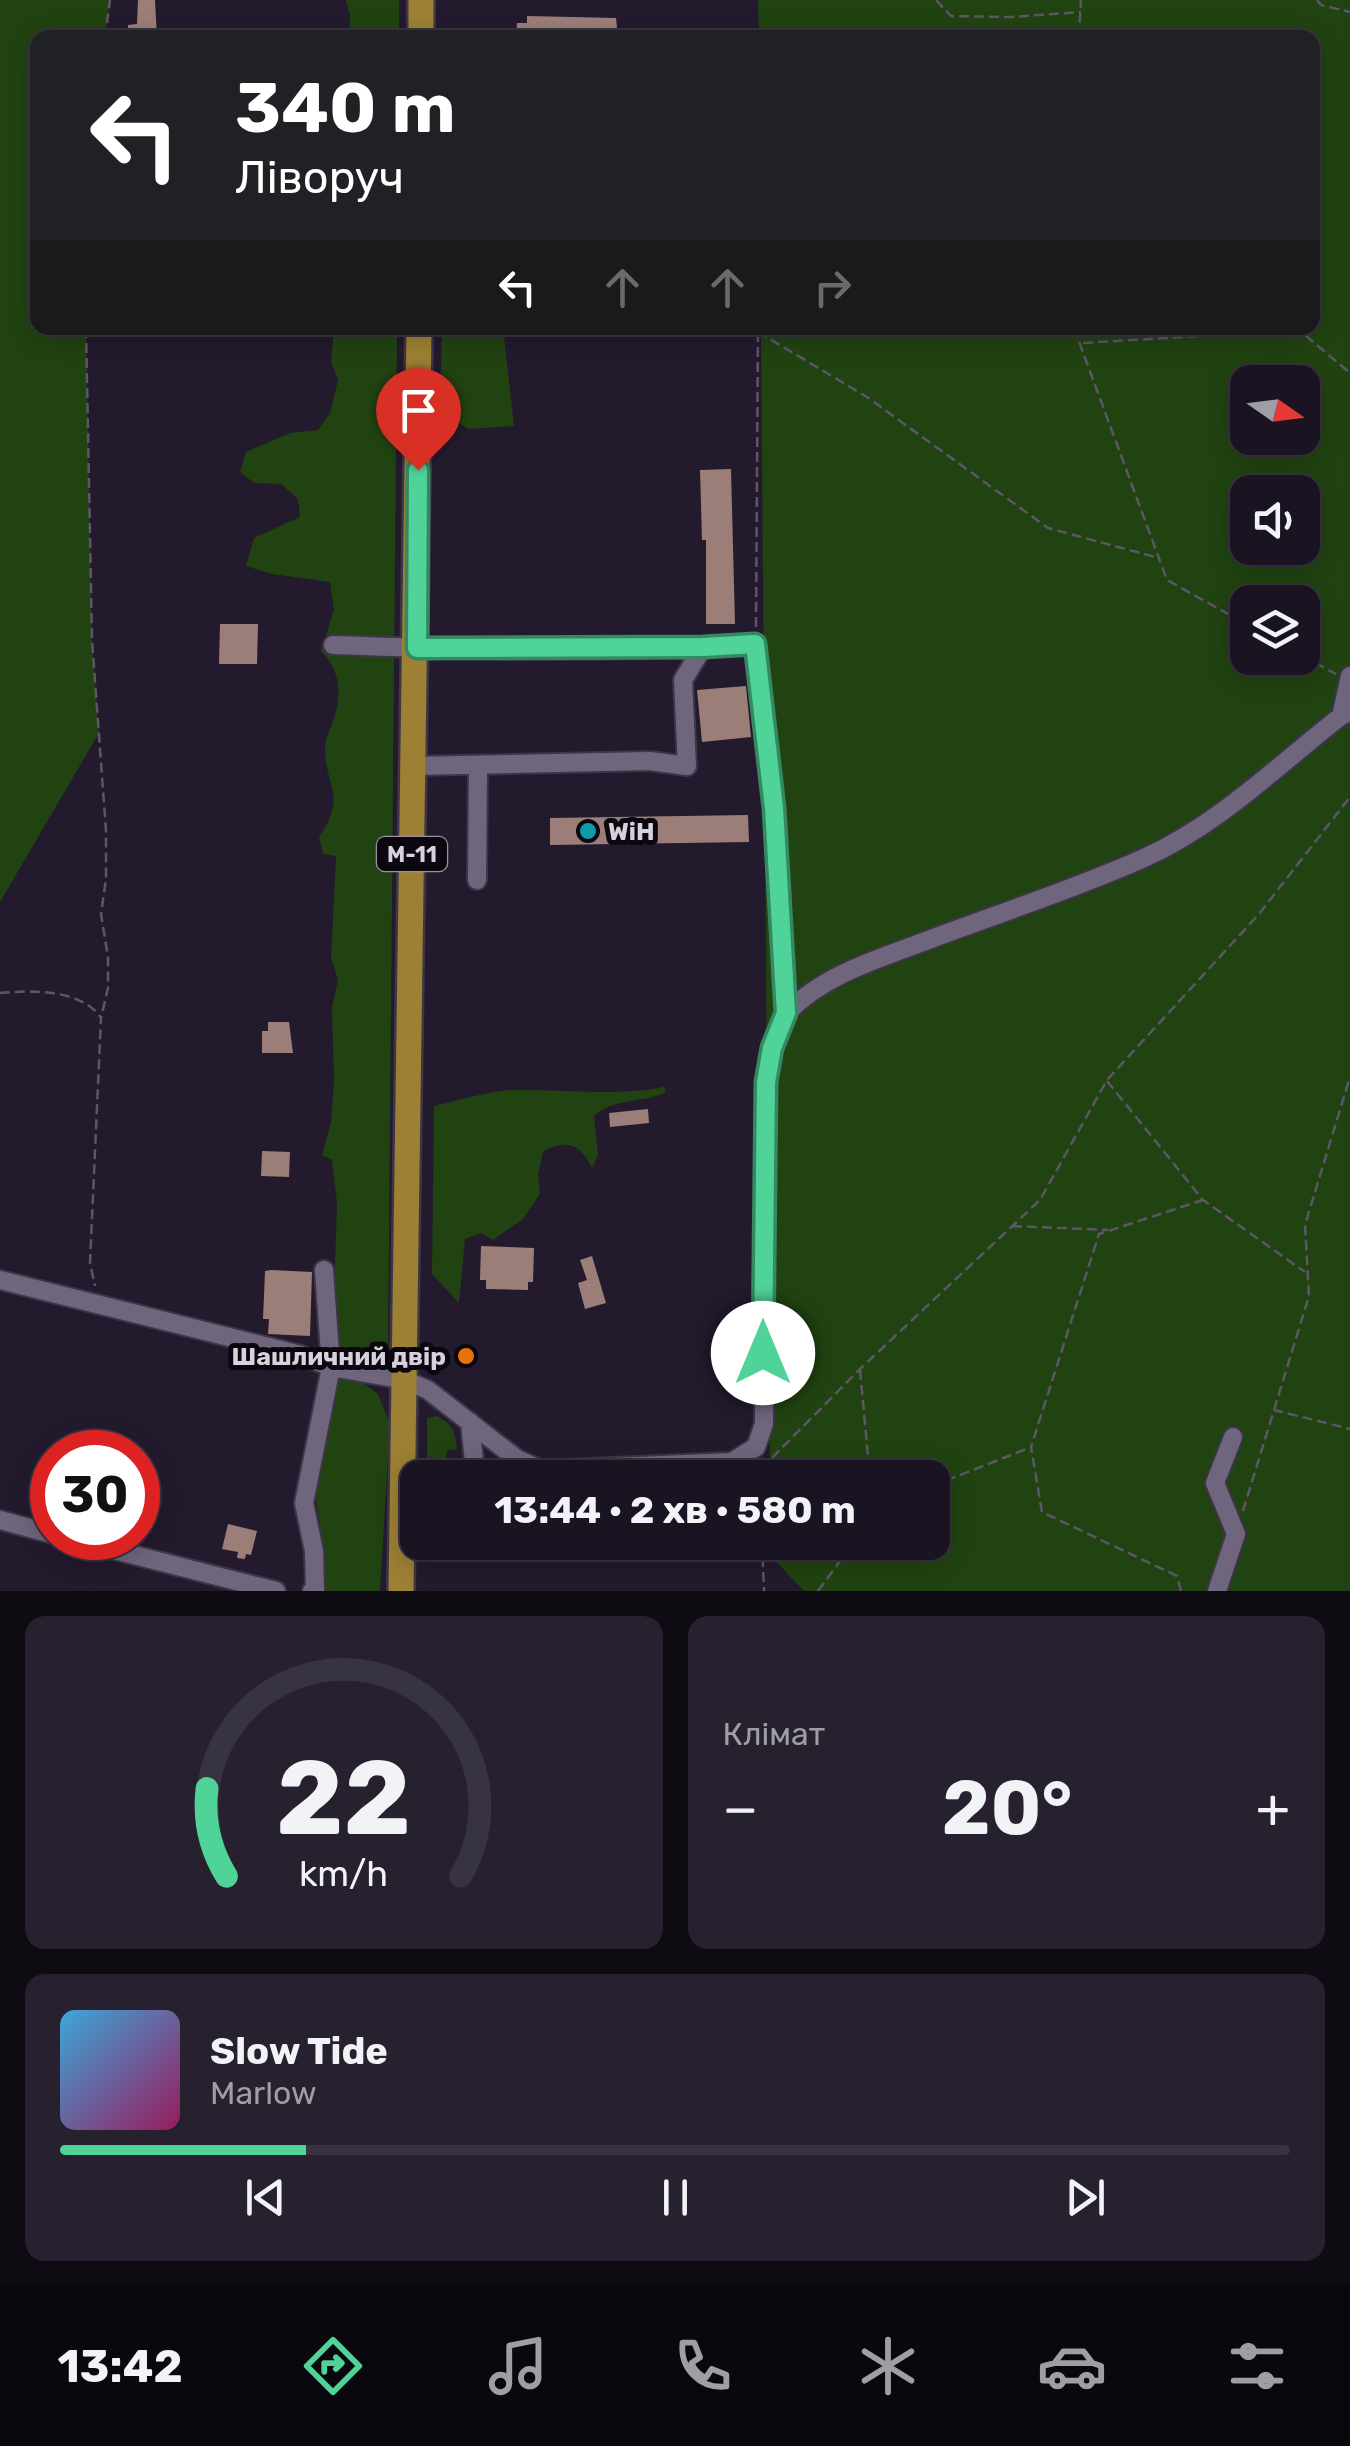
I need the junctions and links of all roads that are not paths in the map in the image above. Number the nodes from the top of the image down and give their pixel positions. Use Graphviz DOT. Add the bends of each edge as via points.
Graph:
graph roads {
  1 [pos="422,0"];
  2 [pos="422,30"];
  3 [pos="419,335"];
  4 [pos="332,645"];
  5 [pos="703,647"];
  6 [pos="417,648"];
  7 [pos="1349,679"];
  8 [pos="1345,714"];
  9 [pos="478,765"];
  10 [pos="413,766"];
  11 [pos="477,880"];
  12 [pos="786,1013"];
  13 [pos="324,1270"];
  14 [pos="0,1280"];
  15 [pos="331,1368"];
  16 [pos="405,1380"];
  17 [pos="470,1422"];
  18 [pos="1232,1437"];
  19 [pos="407,1460"];
  20 [pos="473,1460"];
  21 [pos="0,1520"];
  22 [pos="30,1528"];
  23 [pos="154,1560"];
  24 [pos="407,1560"];
  25 [pos="276,1591"];
  26 [pos="312,1591"];
  27 [pos="401,1591"];
  28 [pos="1216,1591"];
  1 -- 2 [label="highway"];
  3 -- 6 [label="highway, М-11"];
  4 -- 6 [label="street"];
  5 -- 6 [label="street"];
  5 -- 9 [label="street" via="683,680 687,766"];
  5 -- 12 [label="street" via="755,644 774,808"];
  6 -- 10 [label="highway, М-11"];
  7 -- 8 [label="street"];
  8 -- 12 [label="street" via="1208,824 1145,858 860,966"];
  9 -- 10 [label="street"];
  9 -- 11 [label="street"];
  10 -- 16 [label="highway, М-11"];
  12 -- 17 [label="street" via="766,1082 764,1424 756,1447 732,1462 542,1470"];
  13 -- 15 [label="street"];
  14 -- 15 [label="street"];
  15 -- 16 [label="street"];
  15 -- 26 [label="street" via="304,1503 314,1552"];
  16 -- 17 [label="street"];
  16 -- 19 [label="highway, М-11"];
  17 -- 20 [label="street"];
  18 -- 28 [label="street" via="1215,1483 1236,1534"];
  21 -- 22 [label="street"];
  23 -- 25 [label="street"];
  24 -- 27 [label="highway, М-11"];
}
